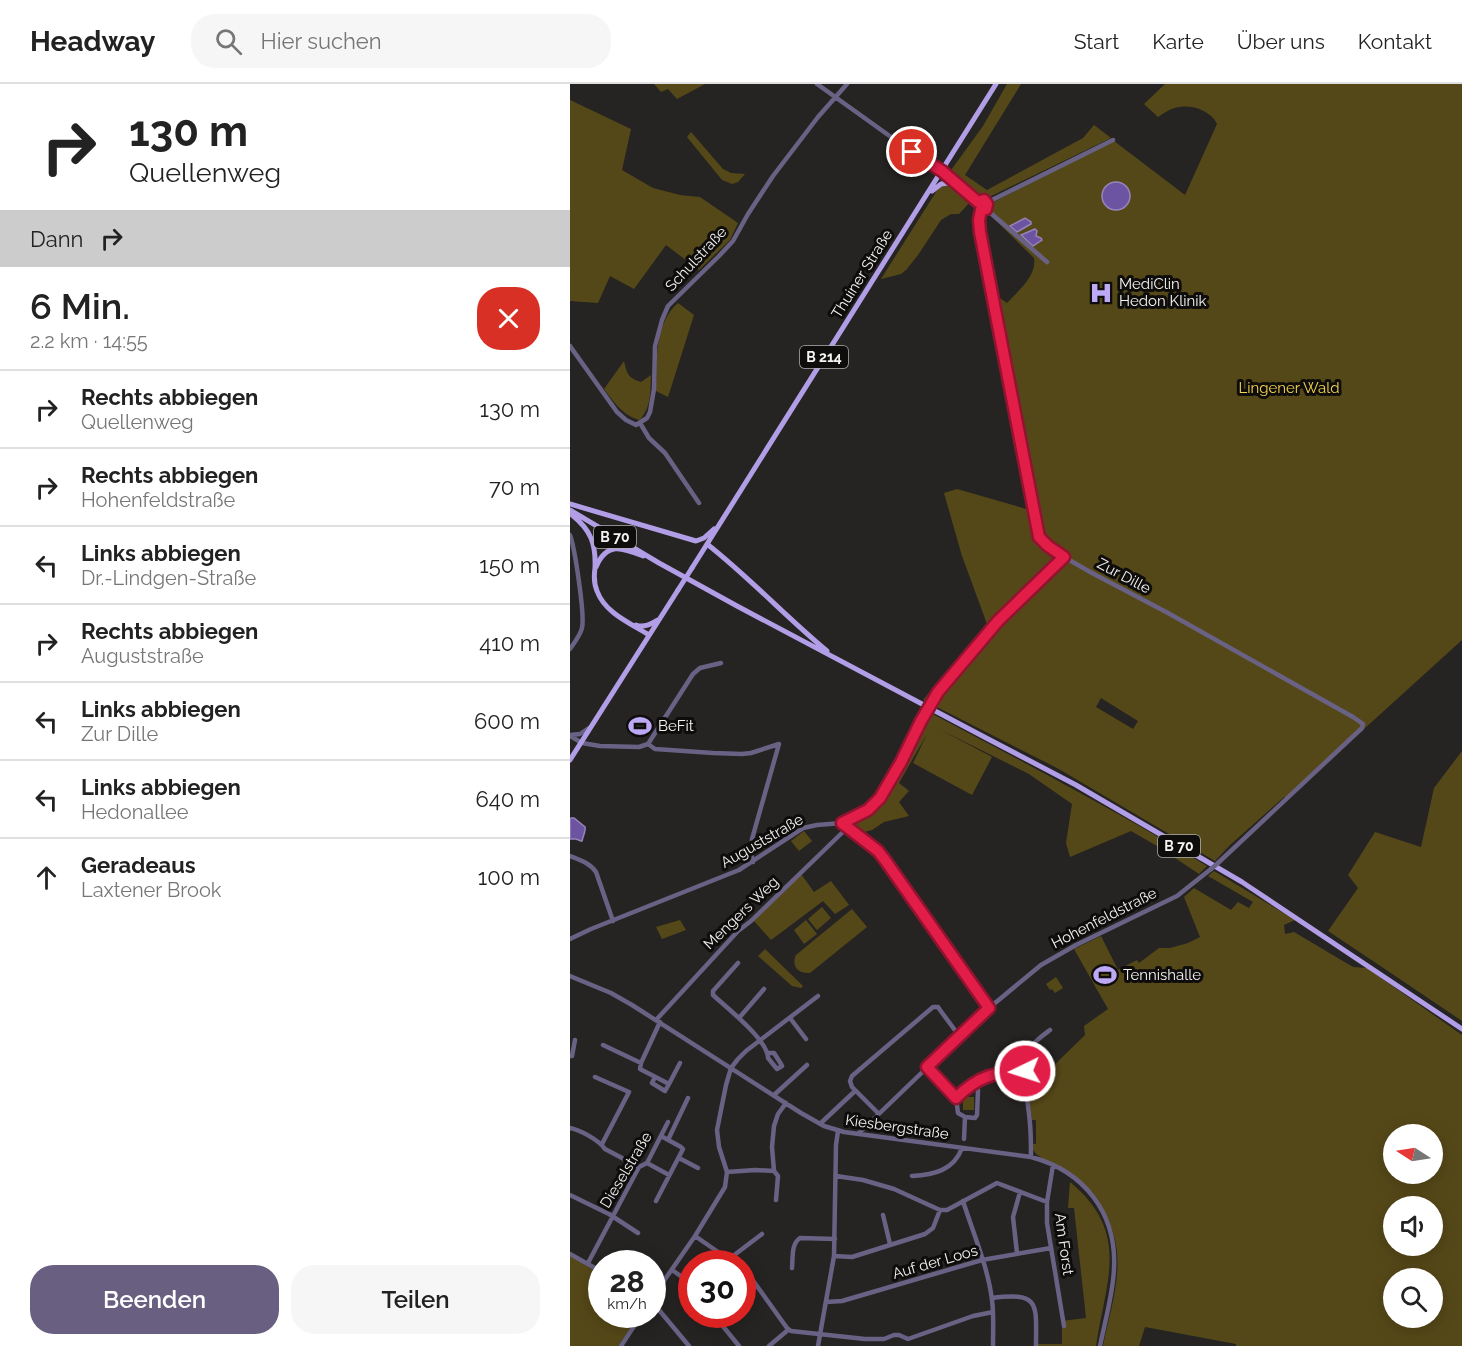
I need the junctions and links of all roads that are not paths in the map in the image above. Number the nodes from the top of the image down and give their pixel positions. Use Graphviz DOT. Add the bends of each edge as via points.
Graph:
graph roads {
  1 [pos="816,84"];
  2 [pos="847,84"];
  3 [pos="996,84"];
  4 [pos="835,98"];
  5 [pos="1113,140"];
  6 [pos="942,171"];
  7 [pos="955,182"];
  8 [pos="928,194"];
  9 [pos="978,202"];
  10 [pos="984,207"];
  11 [pos="1047,262"];
  12 [pos="570,346"];
  13 [pos="640,423"];
  14 [pos="699,503"];
  15 [pos="570,504"];
  16 [pos="570,511"];
  17 [pos="718,525"];
  18 [pos="570,535"];
  19 [pos="696,541"];
  20 [pos="707,544"];
  21 [pos="702,551"];
  22 [pos="1064,557"];
  23 [pos="660,563"];
  24 [pos="594,571"];
  25 [pos="660,619"];
  26 [pos="631,624"];
  27 [pos="649,635"];
  28 [pos="570,649"];
  29 [pos="835,658"];
  30 [pos="721,663"];
  31 [pos="593,725"];
  32 [pos="1364,726"];
  33 [pos="570,736"];
  34 [pos="582,743"];
  35 [pos="648,744"];
  36 [pos="570,760"];
  37 [pos="842,823"];
  38 [pos="847,828"];
  39 [pos="570,856"];
  40 [pos="753,862"];
  41 [pos="613,921"];
  42 [pos="570,939"];
  43 [pos="738,963"];
  44 [pos="570,976"];
  45 [pos="764,989"];
  46 [pos="818,996"];
  47 [pos="989,1008"];
  48 [pos="739,1018"];
  49 [pos="790,1018"];
  50 [pos="658,1021"];
  51 [pos="1462,1029"];
  52 [pos="1050,1030"];
  53 [pos="960,1036"];
  54 [pos="806,1039"];
  55 [pos="575,1040"];
  56 [pos="760,1040"];
  57 [pos="603,1045"];
  58 [pos="768,1053"];
  59 [pos="570,1056"];
  60 [pos="641,1063"];
  61 [pos="680,1063"];
  62 [pos="807,1065"];
  63 [pos="927,1067"];
  64 [pos="731,1068"];
  65 [pos="1025,1071"];
  66 [pos="595,1077"];
  67 [pos="975,1082"];
  68 [pos="855,1091"];
  69 [pos="774,1095"];
  70 [pos="688,1098"];
  71 [pos="956,1098"];
  72 [pos="786,1103"];
  73 [pos="878,1113"];
  74 [pos="965,1117"];
  75 [pos="669,1122"];
  76 [pos="822,1122"];
  77 [pos="570,1128"];
  78 [pos="838,1131"];
  79 [pos="858,1134"];
  80 [pos="661,1136"];
  81 [pos="964,1139"];
  82 [pos="668,1140"];
  83 [pos="602,1144"];
  84 [pos="962,1148"];
  85 [pos="1031,1157"];
  86 [pos="679,1158"];
  87 [pos="647,1163"];
  88 [pos="1053,1165"];
  89 [pos="639,1167"];
  90 [pos="698,1168"];
  91 [pos="774,1171"];
  92 [pos="727,1172"];
  93 [pos="669,1174"];
  94 [pos="836,1176"];
  95 [pos="912,1176"];
  96 [pos="1020,1192"];
  97 [pos="570,1195"];
  98 [pos="776,1200"];
  99 [pos="656,1201"];
  100 [pos="963,1201"];
  101 [pos="1047,1202"];
  102 [pos="940,1210"];
  103 [pos="883,1215"];
  104 [pos="613,1216"];
  105 [pos="639,1233"];
  106 [pos="762,1234"];
  107 [pos="695,1236"];
  108 [pos="835,1239"];
  109 [pos="890,1245"];
  110 [pos="1052,1248"];
  111 [pos="595,1250"];
  112 [pos="716,1250"];
  113 [pos="744,1250"];
  114 [pos="1017,1253"];
  115 [pos="570,1254"];
  116 [pos="834,1256"];
  117 [pos="982,1260"];
  118 [pos="588,1263"];
  119 [pos="792,1268"];
  120 [pos="672,1270"];
  121 [pos="678,1274"];
  122 [pos="666,1278"];
  123 [pos="756,1285"];
  124 [pos="992,1298"];
  125 [pos="826,1302"];
  126 [pos="993,1312"];
  127 [pos="666,1318"];
  128 [pos="1064,1326"];
  129 [pos="633,1328"];
  130 [pos="724,1328"];
  131 [pos="788,1330"];
  132 [pos="820,1335"];
  133 [pos="621,1346"];
  134 [pos="689,1346"];
  135 [pos="739,1346"];
  136 [pos="769,1346"];
  137 [pos="818,1346"];
  138 [pos="993,1346"];
  139 [pos="1036,1346"];
  140 [pos="1100,1346"];
  1 -- 4 [label="street"];
  2 -- 4 [label="street, Schulstraße"];
  3 -- 6 [label="main road, Thuiner Straße / B 214"];
  4 -- 6 [label="street"];
  4 -- 13 [label="street, Schulstraße" via="773,176 733,240 668,306 655,346 652,404 647,418"];
  5 -- 10 [label="street"];
  6 -- 7 [label="street"];
  6 -- 8 [label="main road, Thuiner Straße / B 214"];
  7 -- 8 [label="main road" via="941,184"];
  7 -- 9 [label="street"];
  8 -- 17 [label="main road, Thuiner Straße / B 214"];
  9 -- 10 [label="street" via="977,206"];
  9 -- 10 [label="street" via="984,200"];
  10 -- 11 [label="street"];
  10 -- 22 [label="street, Zur Dille" via="980,232 1039,537"];
  12 -- 13 [label="street" via="617,412 631,423"];
  13 -- 14 [label="street"];
  15 -- 19 [label="main road"];
  16 -- 23 [label="main road, B 70"];
  16 -- 24 [label="main road" via="589,532 595,549"];
  17 -- 19 [label="main road, B 214"];
  17 -- 20 [label="main road, Thuiner Straße / B 214"];
  18 -- 28 [label="street" via="582,628"];
  19 -- 21 [label="main road"];
  20 -- 21 [label="main road, Thuiner Straße / B 214"];
  20 -- 29 [label="main road"];
  21 -- 25 [label="main road, Thuiner Straße / B 214, bridge"];
  22 -- 32 [label="street, Zur Dille"];
  22 -- 37 [label="street, Auguststraße, bridge" via="998,621 938,692 880,798 868,810"];
  23 -- 24 [label="main road" via="619,548 602,556"];
  23 -- 29 [label="main road, B 70"];
  24 -- 26 [label="main road" via="601,599"];
  25 -- 26 [label="main road" via="644,626"];
  25 -- 27 [label="main road, B 214"];
  26 -- 27 [label="main road"];
  27 -- 31 [label="main road"];
  29 -- 51 [label="main road, B 70" via="1076,785 1242,882"];
  30 -- 35 [label="street" via="700,668 693,674"];
  31 -- 33 [label="street"];
  31 -- 34 [label="main road"];
  32 -- 47 [label="street, Hohenfeldstraße, bridge" via="1218,863 1177,896 1052,957"];
  33 -- 34 [label="street"];
  34 -- 35 [label="street" via="639,747"];
  34 -- 36 [label="main road"];
  35 -- 40 [label="street" via="655,749 742,754 778,744 752,839"];
  37 -- 38 [label="street"];
  37 -- 40 [label="street, Auguststraße" via="803,828"];
  38 -- 47 [label="street" via="878,851"];
  38 -- 50 [label="street, Mengers Weg" via="734,935"];
  39 -- 41 [label="street" via="597,872"];
  40 -- 41 [label="street, Auguststraße"];
  41 -- 42 [label="street, Auguststraße"];
  43 -- 48 [label="street" via="712,993"];
  44 -- 50 [label="street, Kiesbergstraße" via="611,993"];
  45 -- 48 [label="street"];
  46 -- 49 [label="street"];
  47 -- 53 [label="street, Hohenfeldstraße"];
  48 -- 56 [label="street"];
  49 -- 54 [label="street"];
  49 -- 56 [label="street"];
  50 -- 60 [label="street, Mengers Weg"];
  50 -- 64 [label="street, Kiesbergstraße"];
  52 -- 65 [label="street" via="1028,1051"];
  53 -- 63 [label="street, Hohenfeldstraße"];
  53 -- 68 [label="street" via="938,1007 933,1007 852,1076 850,1084"];
  55 -- 59 [label="street"];
  56 -- 58 [label="street"];
  56 -- 64 [label="street"];
  57 -- 60 [label="street"];
  60 -- 61 [label="street" via="640,1069 669,1084"];
  62 -- 69 [label="street"];
  63 -- 71 [label="street"];
  63 -- 73 [label="street, Hohenfeldstraße"];
  64 -- 69 [label="street, Kiesbergstraße"];
  64 -- 92 [label="street" via="717,1130"];
  65 -- 67 [label="street" via="996,1073"];
  65 -- 85 [label="street"];
  66 -- 83 [label="street" via="629,1092"];
  67 -- 71 [label="street"];
  67 -- 74 [label="street" via="977,1115"];
  68 -- 73 [label="street"];
  68 -- 76 [label="street"];
  69 -- 72 [label="street, Kiesbergstraße"];
  70 -- 82 [label="street"];
  71 -- 74 [label="street" via="958,1113"];
  72 -- 78 [label="street, Kiesbergstraße"];
  72 -- 91 [label="street" via="774,1126"];
  73 -- 79 [label="street, Hohenfeldstraße"];
  74 -- 81 [label="street"];
  75 -- 80 [label="street, Dieselstraße"];
  77 -- 83 [label="street"];
  78 -- 79 [label="street, Kiesbergstraße"];
  78 -- 94 [label="street"];
  79 -- 84 [label="street, Kiesbergstraße"];
  80 -- 82 [label="street"];
  80 -- 87 [label="street, Dieselstraße"];
  82 -- 86 [label="street" via="683,1149"];
  83 -- 89 [label="street"];
  84 -- 85 [label="street, Kiesbergstraße"];
  84 -- 95 [label="street" via="957,1160 946,1169"];
  85 -- 88 [label="street, Kiesbergstraße"];
  86 -- 90 [label="street"];
  86 -- 93 [label="street"];
  87 -- 89 [label="street, Dieselstraße"];
  87 -- 93 [label="street"];
  88 -- 101 [label="street, Am Forst"];
  88 -- 140 [label="street, Kiesbergstraße" via="1070,1174 1093,1197 1113,1238 1114,1270"];
  89 -- 104 [label="street, Dieselstraße"];
  91 -- 92 [label="street"];
  91 -- 98 [label="street" via="778,1176"];
  92 -- 107 [label="street" via="723,1192"];
  93 -- 99 [label="street"];
  94 -- 102 [label="street" via="894,1189"];
  94 -- 108 [label="street"];
  96 -- 100 [label="street" via="997,1183"];
  96 -- 101 [label="street"];
  96 -- 114 [label="street" via="1013,1217"];
  97 -- 104 [label="street"];
  100 -- 102 [label="street"];
  100 -- 117 [label="street"];
  101 -- 110 [label="street, Am Forst"];
  102 -- 109 [label="street" via="930,1231"];
  103 -- 109 [label="street"];
  104 -- 105 [label="street"];
  104 -- 111 [label="street, Dieselstraße"];
  106 -- 113 [label="street"];
  107 -- 112 [label="street"];
  107 -- 120 [label="street"];
  108 -- 116 [label="street"];
  108 -- 119 [label="street" via="797,1239"];
  109 -- 116 [label="street" via="852,1257"];
  110 -- 114 [label="street, Auf der Loos"];
  110 -- 128 [label="street, Am Forst"];
  114 -- 117 [label="street, Auf der Loos"];
  115 -- 118 [label="street"];
  116 -- 125 [label="street"];
  117 -- 124 [label="street"];
  117 -- 125 [label="street, Auf der Loos" via="842,1301"];
  120 -- 121 [label="street"];
  120 -- 122 [label="street"];
  123 -- 131 [label="street"];
  124 -- 126 [label="street"];
  124 -- 139 [label="street" via="1014,1295 1032,1303 1037,1318"];
  125 -- 132 [label="street"];
  126 -- 132 [label="street" via="908,1339 899,1335 875,1340"];
  126 -- 138 [label="street"];
  127 -- 134 [label="street"];
  129 -- 133 [label="street"];
  130 -- 135 [label="street"];
  131 -- 132 [label="street"];
  131 -- 136 [label="street"];
  132 -- 137 [label="street"];
}
